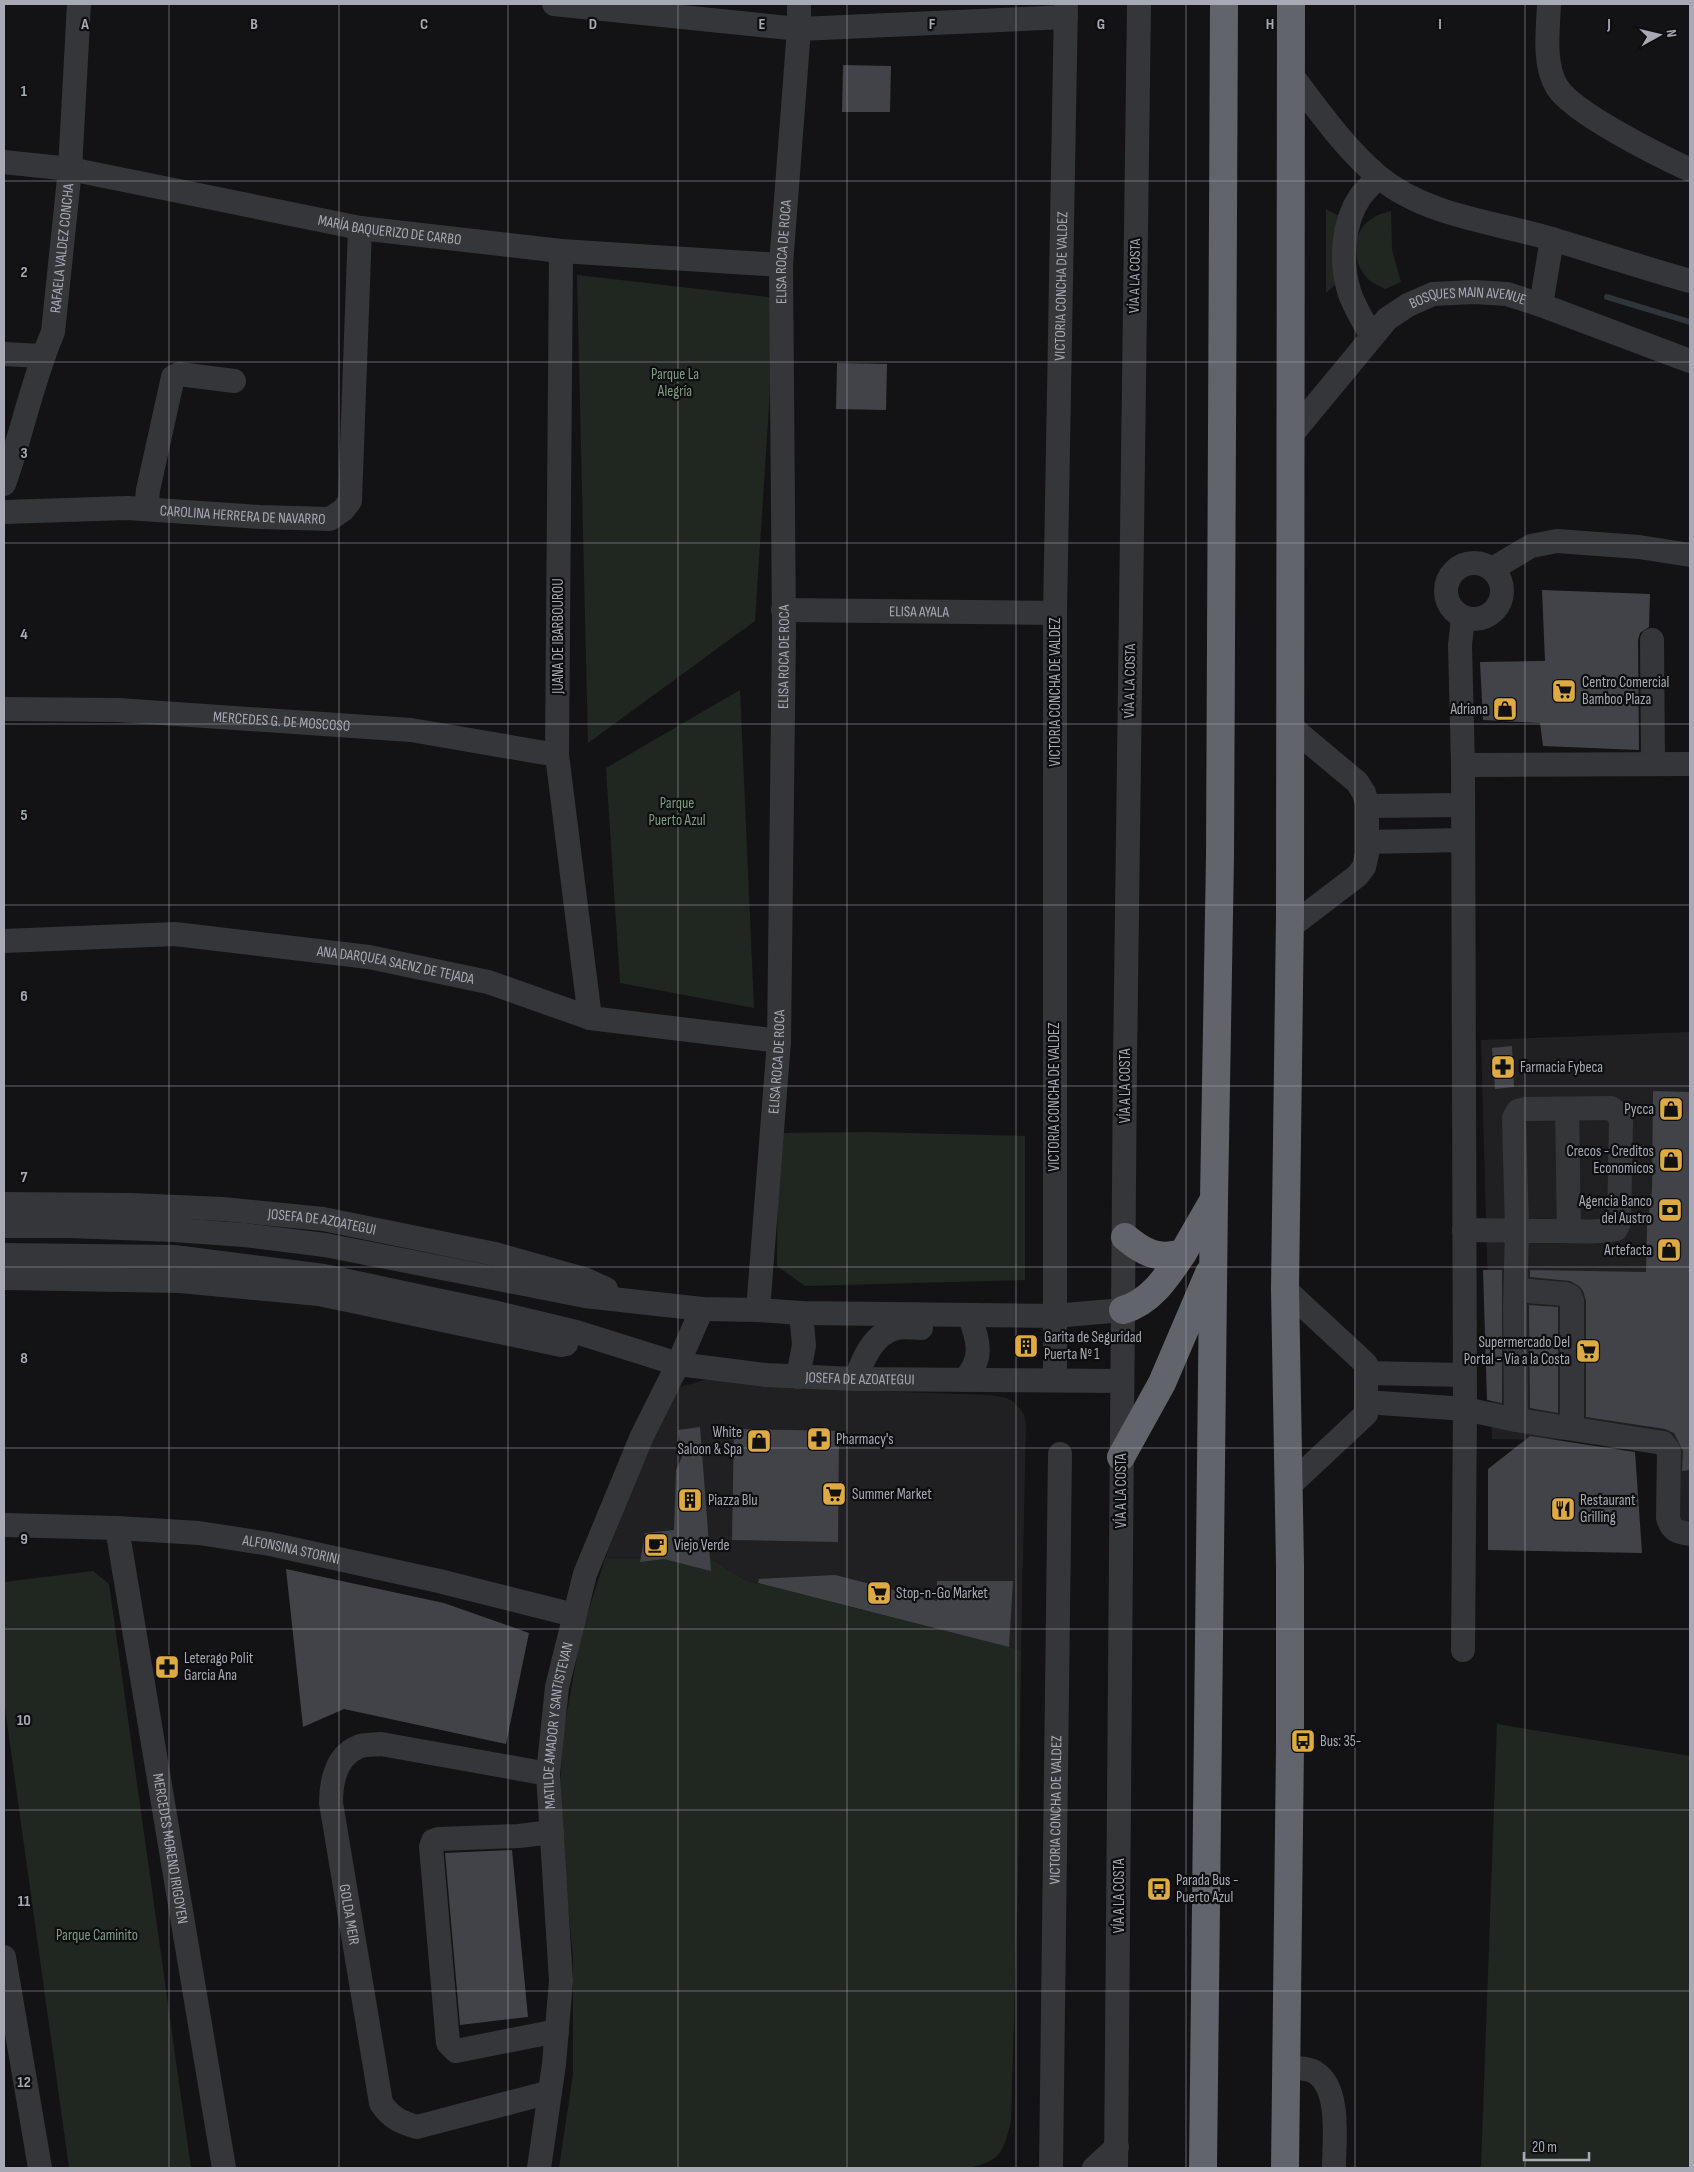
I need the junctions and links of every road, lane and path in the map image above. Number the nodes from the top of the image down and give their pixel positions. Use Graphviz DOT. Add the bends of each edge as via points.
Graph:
graph roads {
  1 [pos="79,4"];
  2 [pos="554,4"];
  3 [pos="799,4"];
  4 [pos="1139,4"];
  5 [pos="1224,4"];
  6 [pos="1291,4"];
  7 [pos="1549,4"];
  8 [pos="1066,10"];
  9 [pos="799,29"];
  10 [pos="1290,73"];
  11 [pos="4,162"];
  12 [pos="70,169"];
  13 [pos="1690,170"];
  14 [pos="1378,177"];
  15 [pos="360,228"];
  16 [pos="1552,239"];
  17 [pos="561,251"];
  18 [pos="781,265"];
  19 [pos="1690,281"];
  20 [pos="1541,305"];
  21 [pos="1372,336"];
  22 [pos="4,354"];
  23 [pos="43,356"];
  24 [pos="1690,361"];
  25 [pos="234,381"];
  26 [pos="1292,434"];
  27 [pos="4,484"];
  28 [pos="146,509"];
  29 [pos="4,512"];
  30 [pos="1690,555"];
  31 [pos="1492,568"];
  32 [pos="783,610"];
  33 [pos="1055,613"];
  34 [pos="1463,618"];
  35 [pos="1652,640"];
  36 [pos="4,709"];
  37 [pos="1290,726"];
  38 [pos="557,755"];
  39 [pos="1653,764"];
  40 [pos="1690,764"];
  41 [pos="1463,765"];
  42 [pos="1463,805"];
  43 [pos="1367,806"];
  44 [pos="1463,840"];
  45 [pos="1367,842"];
  46 [pos="1290,927"];
  47 [pos="4,941"];
  48 [pos="590,1018"];
  49 [pos="780,1041"];
  50 [pos="1567,1109"];
  51 [pos="1214,1199"];
  52 [pos="4,1204"];
  53 [pos="4,1226"];
  54 [pos="1464,1230"];
  55 [pos="1517,1230"];
  56 [pos="1569,1231"];
  57 [pos="1125,1237"];
  58 [pos="1182,1253"];
  59 [pos="4,1255"];
  60 [pos="1214,1260"];
  61 [pos="4,1278"];
  62 [pos="1285,1288"];
  63 [pos="1516,1290"];
  64 [pos="631,1300"];
  65 [pos="702,1309"];
  66 [pos="758,1310"];
  67 [pos="1124,1310"];
  68 [pos="801,1313"];
  69 [pos="963,1315"];
  70 [pos="1054,1316"];
  71 [pos="600,1340"];
  72 [pos="678,1364"];
  73 [pos="1366,1373"];
  74 [pos="1464,1375"];
  75 [pos="798,1376"];
  76 [pos="856,1379"];
  77 [pos="964,1380"];
  78 [pos="1055,1380"];
  79 [pos="1122,1381"];
  80 [pos="1366,1402"];
  81 [pos="1465,1409"];
  82 [pos="1516,1420"];
  83 [pos="1572,1427"];
  84 [pos="1060,1454"];
  85 [pos="1122,1458"];
  86 [pos="1288,1486"];
  87 [pos="4,1525"];
  88 [pos="117,1528"];
  89 [pos="1690,1534"];
  90 [pos="574,1615"];
  91 [pos="1463,1650"];
  92 [pos="548,1774"];
  93 [pos="552,1832"];
  94 [pos="4,1957"];
  95 [pos="9,2020"];
  96 [pos="557,2031"];
  97 [pos="1286,2068"];
  98 [pos="550,2092"];
  99 [pos="1116,2158"];
  100 [pos="40,2168"];
  101 [pos="224,2168"];
  102 [pos="539,2168"];
  103 [pos="1051,2168"];
  104 [pos="1094,2168"];
  105 [pos="1203,2168"];
  106 [pos="1284,2168"];
  107 [pos="1334,2168"];
  1 -- 12 [label="street, RAFAELA VALDEZ CONCHA"];
  2 -- 9 [label="street"];
  3 -- 9 [label="street, ELISA ROCA DE ROCA"];
  4 -- 57 [label="street, VÍA A LA COSTA"];
  5 -- 51 [label="highway" via="1220,857"];
  6 -- 10 [label="highway"];
  7 -- 13 [label="street" via="1547,45 1550,66 1556,86 1570,103"];
  8 -- 9 [label="street"];
  8 -- 33 [label="street, VICTORIA CONCHA DE VALDEZ"];
  9 -- 18 [label="street, ELISA ROCA DE ROCA"];
  10 -- 14 [label="street" via="1335,132"];
  10 -- 26 [label="highway"];
  11 -- 12 [label="street, MARÍA BAQUERIZO DE CARBO"];
  12 -- 15 [label="street, MARÍA BAQUERIZO DE CARBO"];
  12 -- 23 [label="street, RAFAELA VALDEZ CONCHA" via="53,332"];
  14 -- 16 [label="street" via="1432,207"];
  14 -- 21 [label="street" via="1360,197 1348,225 1344,256 1349,290"];
  15 -- 17 [label="street, MARÍA BAQUERIZO DE CARBO"];
  15 -- 28 [label="street, CAROLINA HERRERA DE NAVARRO" via="350,501 330,518"];
  16 -- 19 [label="street"];
  16 -- 20 [label="street"];
  17 -- 18 [label="street, MARÍA BAQUERIZO DE CARBO"];
  17 -- 38 [label="street, JUANA DE IBARBOUROU"];
  18 -- 32 [label="street, ELISA ROCA DE ROCA"];
  20 -- 21 [label="street, BOSQUES MAIN AVENUE" via="1507,294 1434,294 1388,319"];
  20 -- 24 [label="street, BOSQUES MAIN AVENUE"];
  21 -- 26 [label="street, BOSQUES MAIN AVENUE"];
  22 -- 23 [label="street"];
  23 -- 27 [label="street, RAFAELA VALDEZ CONCHA"];
  25 -- 28 [label="street" via="179,374 173,377"];
  26 -- 37 [label="highway"];
  28 -- 29 [label="street, CAROLINA HERRERA DE NAVARRO"];
  30 -- 31 [label="street" via="1639,547 1557,541 1531,546"];
  31 -- 34 [label="street" via="1501,582 1502,598 1494,612 1479,620"];
  31 -- 34 [label="street" via="1469,562 1449,576 1446,600"];
  32 -- 33 [label="street, ELISA AYALA"];
  32 -- 49 [label="street, ELISA ROCA DE ROCA"];
  33 -- 70 [label="street, VICTORIA CONCHA DE VALDEZ"];
  34 -- 41 [label="street" via="1460,645"];
  35 -- 39 [label="street"];
  36 -- 38 [label="street, MERCEDES G. DE MOSCOSO" via="118,710 412,730"];
  37 -- 43 [label="street" via="1357,782"];
  37 -- 46 [label="highway"];
  38 -- 48 [label="street, JUANA DE IBARBOUROU"];
  39 -- 40 [label="street"];
  39 -- 41 [label="street"];
  41 -- 42 [label="street"];
  42 -- 43 [label="street"];
  42 -- 44 [label="street"];
  43 -- 45 [label="street"];
  44 -- 45 [label="street"];
  44 -- 54 [label="street"];
  45 -- 46 [label="street" via="1364,867 1357,876"];
  46 -- 62 [label="highway"];
  47 -- 48 [label="street, ANA DARQUEA SAENZ DE TEJADA" via="175,934 369,957 488,982"];
  48 -- 49 [label="street, ANA DARQUEA SAENZ DE TEJADA"];
  49 -- 66 [label="street, ELISA ROCA DE ROCA"];
  50 -- 55 [label="street" via="1524,1109 1518,1111 1514,1118"];
  50 -- 56 [label="street"];
  50 -- 56 [label="street" via="1611,1108 1621,1120 1619,1222 1616,1229"];
  51 -- 58 [label="highway"];
  51 -- 60 [label="highway"];
  52 -- 64 [label="street, JOSEFA DE AZOATEGUI" via="214,1208 323,1219 496,1254 584,1279"];
  53 -- 64 [label="street, JOSEFA DE AZOATEGUI" via="174,1230 325,1245 585,1296"];
  54 -- 55 [label="street"];
  54 -- 74 [label="street"];
  55 -- 56 [label="street"];
  55 -- 63 [label="street"];
  57 -- 58 [label="highway" via="1149,1254 1160,1257"];
  57 -- 67 [label="street, VÍA A LA COSTA"];
  58 -- 67 [label="highway" via="1145,1300"];
  59 -- 71 [label="street, JOSEFA DE AZOATEGUI" via="174,1257 315,1274 493,1312"];
  60 -- 85 [label="highway" via="1162,1383"];
  60 -- 105 [label="highway"];
  61 -- 71 [label="street, JOSEFA DE AZOATEGUI" via="180,1281 319,1294 561,1345"];
  62 -- 73 [label="street" via="1366,1364"];
  62 -- 86 [label="highway"];
  63 -- 82 [label="street"];
  63 -- 83 [label="street" via="1570,1296"];
  64 -- 65 [label="street, JOSEFA DE AZOATEGUI"];
  65 -- 66 [label="street, JOSEFA DE AZOATEGUI"];
  65 -- 72 [label="street, MATILDE AMADOR Y SANTISTEVAN"];
  66 -- 68 [label="street, JOSEFA DE AZOATEGUI"];
  67 -- 70 [label="street, JOSEFA DE AZOATEGUI"];
  67 -- 79 [label="street, VÍA A LA COSTA"];
  68 -- 69 [label="street, JOSEFA DE AZOATEGUI"];
  68 -- 75 [label="street" via="804,1345"];
  69 -- 70 [label="street, JOSEFA DE AZOATEGUI"];
  69 -- 76 [label="street" via="942,1327 898,1328 883,1333 868,1353"];
  69 -- 77 [label="street" via="976,1333 978,1351 974,1370"];
  70 -- 78 [label="street, VICTORIA CONCHA DE VALDEZ"];
  71 -- 72 [label="street, JOSEFA DE AZOATEGUI"];
  72 -- 75 [label="street, JOSEFA DE AZOATEGUI" via="766,1376"];
  72 -- 90 [label="street, MATILDE AMADOR Y SANTISTEVAN" via="642,1436 585,1574"];
  73 -- 74 [label="street"];
  73 -- 80 [label="street"];
  74 -- 81 [label="street"];
  75 -- 76 [label="street, JOSEFA DE AZOATEGUI"];
  76 -- 77 [label="street, JOSEFA DE AZOATEGUI"];
  77 -- 78 [label="street, JOSEFA DE AZOATEGUI"];
  78 -- 79 [label="street, JOSEFA DE AZOATEGUI"];
  79 -- 85 [label="street, VÍA A LA COSTA"];
  80 -- 81 [label="street"];
  80 -- 86 [label="street" via="1366,1414"];
  81 -- 82 [label="street"];
  81 -- 91 [label="street"];
  82 -- 83 [label="street"];
  83 -- 89 [label="street" via="1663,1443 1669,1451 1668,1518 1677,1532"];
  84 -- 103 [label="street, VICTORIA CONCHA DE VALDEZ"];
  85 -- 99 [label="street, VÍA A LA COSTA"];
  86 -- 97 [label="highway" via="1290,1756"];
  87 -- 88 [label="street, ALFONSINA STORINI"];
  88 -- 90 [label="street, ALFONSINA STORINI" via="199,1533 270,1544"];
  88 -- 101 [label="street, MERCEDES MORENO IRIGOYEN"];
  90 -- 92 [label="street, MATILDE AMADOR Y SANTISTEVAN" via="557,1687"];
  92 -- 93 [label="street, MATILDE AMADOR Y SANTISTEVAN"];
  92 -- 98 [label="street, GOLDA MEIR" via="381,1744 360,1746 350,1751 337,1766 331,1796 381,2103 389,2115 400,2123 417,2127"];
  93 -- 96 [label="street, MATILDE AMADOR Y SANTISTEVAN" via="561,1981"];
  93 -- 96 [label="street" via="439,1839 433,1841 431,1847 451,2048 456,2052"];
  94 -- 95 [label="street"];
  95 -- 100 [label="street"];
  96 -- 98 [label="street, MATILDE AMADOR Y SANTISTEVAN"];
  97 -- 106 [label="highway"];
  97 -- 107 [label="street" via="1306,2069 1323,2078 1330,2093 1335,2119"];
  98 -- 102 [label="street, MATILDE AMADOR Y SANTISTEVAN"];
  99 -- 104 [label="street"];
}
